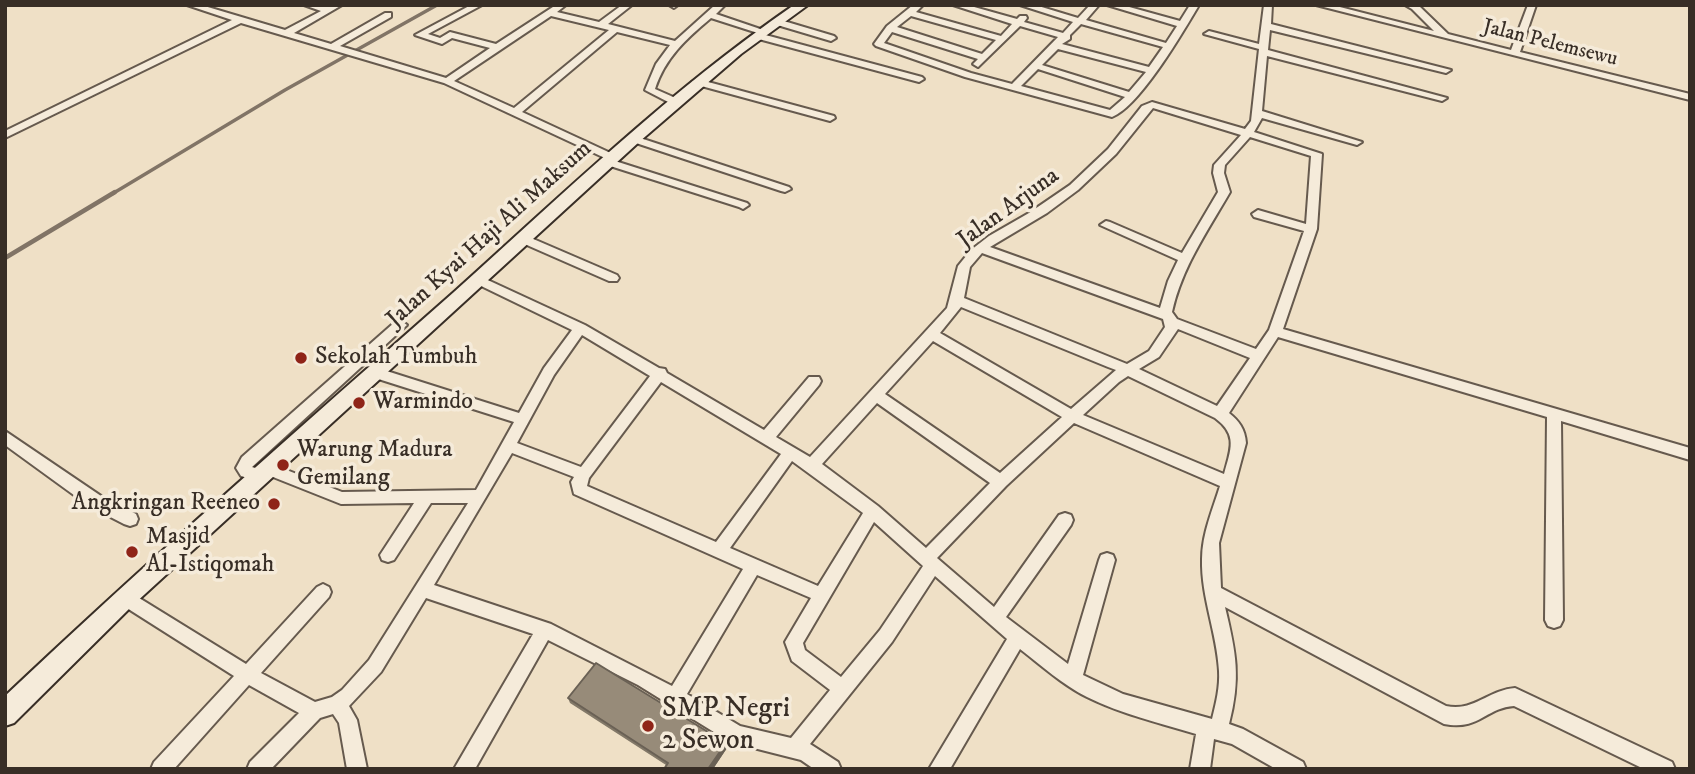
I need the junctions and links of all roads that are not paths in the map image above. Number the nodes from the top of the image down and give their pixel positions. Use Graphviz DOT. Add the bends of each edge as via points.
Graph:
graph roads {
  1 [pos="191,5"];
  2 [pos="231,5"];
  3 [pos="308,5"];
  4 [pos="478,5"];
  5 [pos="562,5"];
  6 [pos="628,5"];
  7 [pos="802,5"];
  8 [pos="919,5"];
  9 [pos="957,5"];
  10 [pos="1095,5"];
  11 [pos="1111,5"];
  12 [pos="1195,5"];
  13 [pos="1268,5"];
  14 [pos="1322,5"];
  15 [pos="1409,5"];
  16 [pos="1532,5"];
  17 [pos="1031,6"];
  18 [pos="333,8"];
  19 [pos="715,8"];
  20 [pos="216,13"];
  21 [pos="550,13"];
  22 [pos="910,13"];
  23 [pos="388,15"];
  24 [pos="241,19"];
  25 [pos="1080,21"];
  26 [pos="1018,23"];
  27 [pos="1183,25"];
  28 [pos="600,26"];
  29 [pos="1266,26"];
  30 [pos="890,28"];
  31 [pos="613,30"];
  32 [pos="766,30"];
  33 [pos="287,33"];
  34 [pos="1209,34"];
  35 [pos="1446,36"];
  36 [pos="1067,37"];
  37 [pos="831,38"];
  38 [pos="1002,39"];
  39 [pos="442,41"];
  40 [pos="676,44"];
  41 [pos="333,46"];
  42 [pos="1058,46"];
  43 [pos="1168,46"];
  44 [pos="432,48"];
  45 [pos="500,48"];
  46 [pos="1265,50"];
  47 [pos="1515,53"];
  48 [pos="984,58"];
  49 [pos="1037,66"];
  50 [pos="1151,70"];
  51 [pos="1446,70"];
  52 [pos="968,75"];
  53 [pos="919,79"];
  54 [pos="447,81"];
  55 [pos="697,82"];
  56 [pos="1014,89"];
  57 [pos="1131,96"];
  58 [pos="1690,97"];
  59 [pos="1442,99"];
  60 [pos="676,102"];
  61 [pos="514,113"];
  62 [pos="1257,113"];
  63 [pos="830,118"];
  64 [pos="1251,134"];
  65 [pos="5,135"];
  66 [pos="634,139"];
  67 [pos="1357,142"];
  68 [pos="611,160"];
  69 [pos="785,189"];
  70 [pos="743,205"];
  71 [pos="1258,215"];
  72 [pos="1105,226"];
  73 [pos="1311,229"];
  74 [pos="524,239"];
  75 [pos="981,248"];
  76 [pos="1186,259"];
  77 [pos="613,278"];
  78 [pos="479,280"];
  79 [pos="958,301"];
  80 [pos="1169,319"];
  81 [pos="400,325"];
  82 [pos="580,328"];
  83 [pos="1275,331"];
  84 [pos="933,335"];
  85 [pos="1259,356"];
  86 [pos="1125,370"];
  87 [pos="374,372"];
  88 [pos="660,373"];
  89 [pos="814,382"];
  90 [pos="877,396"];
  91 [pos="308,406"];
  92 [pos="328,413"];
  93 [pos="1554,413"];
  94 [pos="1220,414"];
  95 [pos="1074,417"];
  96 [pos="522,419"];
  97 [pos="5,437"];
  98 [pos="766,437"];
  99 [pos="507,445"];
  100 [pos="790,452"];
  101 [pos="1690,454"];
  102 [pos="811,465"];
  103 [pos="265,472"];
  104 [pos="584,474"];
  105 [pos="1001,482"];
  106 [pos="1227,482"];
  107 [pos="480,496"];
  108 [pos="427,497"];
  109 [pos="872,511"];
  110 [pos="130,519"];
  111 [pos="1065,520"];
  112 [pos="719,551"];
  113 [pos="388,555"];
  114 [pos="1107,560"];
  115 [pos="930,562"];
  116 [pos="754,566"];
  117 [pos="422,589"];
  118 [pos="323,592"];
  119 [pos="1214,593"];
  120 [pos="821,595"];
  121 [pos="125,597"];
  122 [pos="995,619"];
  123 [pos="1554,620"];
  124 [pos="545,629"];
  125 [pos="1017,637"];
  126 [pos="246,674"];
  127 [pos="1073,679"];
  128 [pos="844,689"];
  129 [pos="675,697"];
  130 [pos="337,704"];
  131 [pos="314,711"];
  132 [pos="5,714"];
  133 [pos="1213,728"];
  134 [pos="795,748"];
  135 [pos="161,769"];
  136 [pos="257,769"];
  137 [pos="357,769"];
  138 [pos="464,769"];
  139 [pos="831,769"];
  140 [pos="939,769"];
  141 [pos="1200,769"];
  142 [pos="1296,769"];
  143 [pos="1665,769"];
  1 -- 20 [label="street"];
  2 -- 20 [label="street"];
  3 -- 18 [label="street"];
  4 -- 39 [label="street" via="420,35"];
  5 -- 21 [label="street"];
  6 -- 28 [label="street"];
  7 -- 32 [label="street, Jalan Kyai Haji Ali Maksum"];
  8 -- 22 [label="street"];
  9 -- 26 [label="street"];
  10 -- 25 [label="street"];
  11 -- 27 [label="street"];
  12 -- 27 [label="street"];
  13 -- 29 [label="street"];
  14 -- 35 [label="street, Jalan Pelemsewu"];
  15 -- 35 [label="street"];
  16 -- 47 [label="street"];
  17 -- 25 [label="street"];
  17 -- 26 [label="street"];
  18 -- 33 [label="street"];
  19 -- 32 [label="street"];
  19 -- 40 [label="street"];
  20 -- 24 [label="street"];
  21 -- 28 [label="street"];
  21 -- 45 [label="street"];
  22 -- 30 [label="street"];
  22 -- 38 [label="street"];
  23 -- 41 [label="street"];
  24 -- 33 [label="street"];
  24 -- 65 [label="street"];
  25 -- 36 [label="street"];
  25 -- 43 [label="street"];
  26 -- 36 [label="street"];
  26 -- 38 [label="street"];
  27 -- 43 [label="street"];
  28 -- 31 [label="street"];
  29 -- 46 [label="street"];
  29 -- 51 [label="street"];
  30 -- 48 [label="street"];
  30 -- 52 [label="street" via="880,45"];
  31 -- 40 [label="street"];
  31 -- 61 [label="street"];
  32 -- 37 [label="street"];
  32 -- 53 [label="street"];
  32 -- 55 [label="street, Jalan Kyai Haji Ali Maksum"];
  33 -- 41 [label="street"];
  34 -- 46 [label="street"];
  35 -- 47 [label="street, Jalan Pelemsewu"];
  36 -- 42 [label="street"];
  38 -- 48 [label="street"];
  39 -- 44 [label="street"];
  39 -- 45 [label="street" via="450,36"];
  40 -- 60 [label="street" via="659,64 650,88"];
  41 -- 54 [label="street"];
  42 -- 49 [label="street"];
  42 -- 50 [label="street"];
  43 -- 50 [label="street"];
  45 -- 54 [label="street"];
  46 -- 59 [label="street" via="1339,66"];
  46 -- 62 [label="street"];
  47 -- 58 [label="street, Jalan Pelemsewu"];
  48 -- 52 [label="street"];
  49 -- 56 [label="street"];
  49 -- 57 [label="street"];
  50 -- 57 [label="street"];
  52 -- 56 [label="street"];
  54 -- 61 [label="street"];
  55 -- 60 [label="street, Jalan Kyai Haji Ali Maksum"];
  55 -- 63 [label="street"];
  56 -- 57 [label="street" via="1109,114 1119,111"];
  60 -- 66 [label="street, Jalan Kyai Haji Ali Maksum"];
  61 -- 68 [label="street"];
  62 -- 64 [label="street"];
  62 -- 67 [label="street"];
  64 -- 73 [label="street" via="1317,154"];
  64 -- 75 [label="street, Jalan Arjuna" via="1149,105 1093,174"];
  64 -- 76 [label="street" via="1220,164 1224,192"];
  66 -- 68 [label="street, Jalan Kyai Haji Ali Maksum"];
  66 -- 69 [label="street"];
  68 -- 70 [label="street"];
  68 -- 74 [label="street, Jalan Kyai Haji Ali Maksum"];
  71 -- 73 [label="street"];
  72 -- 76 [label="street"];
  73 -- 83 [label="street"];
  74 -- 77 [label="street"];
  74 -- 78 [label="street, Jalan Kyai Haji Ali Maksum"];
  75 -- 79 [label="street, Jalan Arjuna" via="964,266"];
  75 -- 80 [label="street"];
  76 -- 80 [label="street" via="1167,302"];
  78 -- 82 [label="street"];
  78 -- 87 [label="street, Jalan Kyai Haji Ali Maksum"];
  79 -- 84 [label="street, Jalan Arjuna"];
  79 -- 86 [label="street"];
  80 -- 85 [label="street"];
  80 -- 86 [label="street" via="1172,328 1154,354"];
  81 -- 91 [label="street"];
  82 -- 88 [label="street"];
  82 -- 96 [label="street"];
  83 -- 85 [label="street"];
  83 -- 93 [label="street"];
  84 -- 90 [label="street, Jalan Arjuna"];
  84 -- 95 [label="street"];
  85 -- 94 [label="street"];
  86 -- 94 [label="street"];
  86 -- 95 [label="street"];
  87 -- 92 [label="street, Jalan Kyai Haji Ali Maksum"];
  87 -- 96 [label="street"];
  88 -- 98 [label="street"];
  88 -- 104 [label="street"];
  89 -- 98 [label="street"];
  90 -- 102 [label="street, Jalan Arjuna"];
  90 -- 105 [label="street"];
  91 -- 92 [label="street"];
  91 -- 103 [label="street" via="245,464 246,472"];
  92 -- 103 [label="street, Jalan Kyai Haji Ali Maksum"];
  93 -- 101 [label="street"];
  93 -- 123 [label="street"];
  94 -- 106 [label="street" via="1234,427 1238,439"];
  95 -- 105 [label="street"];
  95 -- 106 [label="street"];
  96 -- 99 [label="street"];
  97 -- 110 [label="street" via="95,501"];
  98 -- 100 [label="street"];
  99 -- 104 [label="street"];
  99 -- 107 [label="street"];
  100 -- 102 [label="street"];
  100 -- 112 [label="street"];
  102 -- 109 [label="street"];
  103 -- 108 [label="street" via="341,498"];
  103 -- 121 [label="street, Jalan Kyai Haji Ali Maksum"];
  104 -- 112 [label="street" via="579,482 581,492"];
  105 -- 115 [label="street"];
  106 -- 119 [label="street" via="1211,548"];
  107 -- 108 [label="street"];
  107 -- 117 [label="street"];
  108 -- 113 [label="street"];
  109 -- 115 [label="street"];
  109 -- 120 [label="street"];
  111 -- 122 [label="street"];
  112 -- 116 [label="street"];
  114 -- 127 [label="street"];
  115 -- 122 [label="street"];
  115 -- 128 [label="street" via="887,636"];
  116 -- 120 [label="street"];
  116 -- 129 [label="street"];
  117 -- 124 [label="street"];
  117 -- 130 [label="street" via="375,666"];
  118 -- 126 [label="street"];
  119 -- 133 [label="street" via="1228,670 1226,697"];
  119 -- 143 [label="street" via="1444,715 1464,719 1499,698 1515,697"];
  120 -- 128 [label="street" via="794,647 798,655"];
  121 -- 126 [label="street"];
  121 -- 132 [label="street, Jalan Kyai Haji Ali Maksum"];
  122 -- 125 [label="street"];
  124 -- 129 [label="street"];
  124 -- 138 [label="street"];
  125 -- 127 [label="street"];
  125 -- 140 [label="street"];
  126 -- 131 [label="street"];
  126 -- 135 [label="street"];
  127 -- 133 [label="street" via="1123,703"];
  128 -- 134 [label="street"];
  129 -- 134 [label="street" via="737,735"];
  130 -- 131 [label="street"];
  130 -- 137 [label="street" via="348,720"];
  131 -- 136 [label="street"];
  133 -- 141 [label="street"];
  133 -- 142 [label="street"];
  134 -- 139 [label="street"];
}
